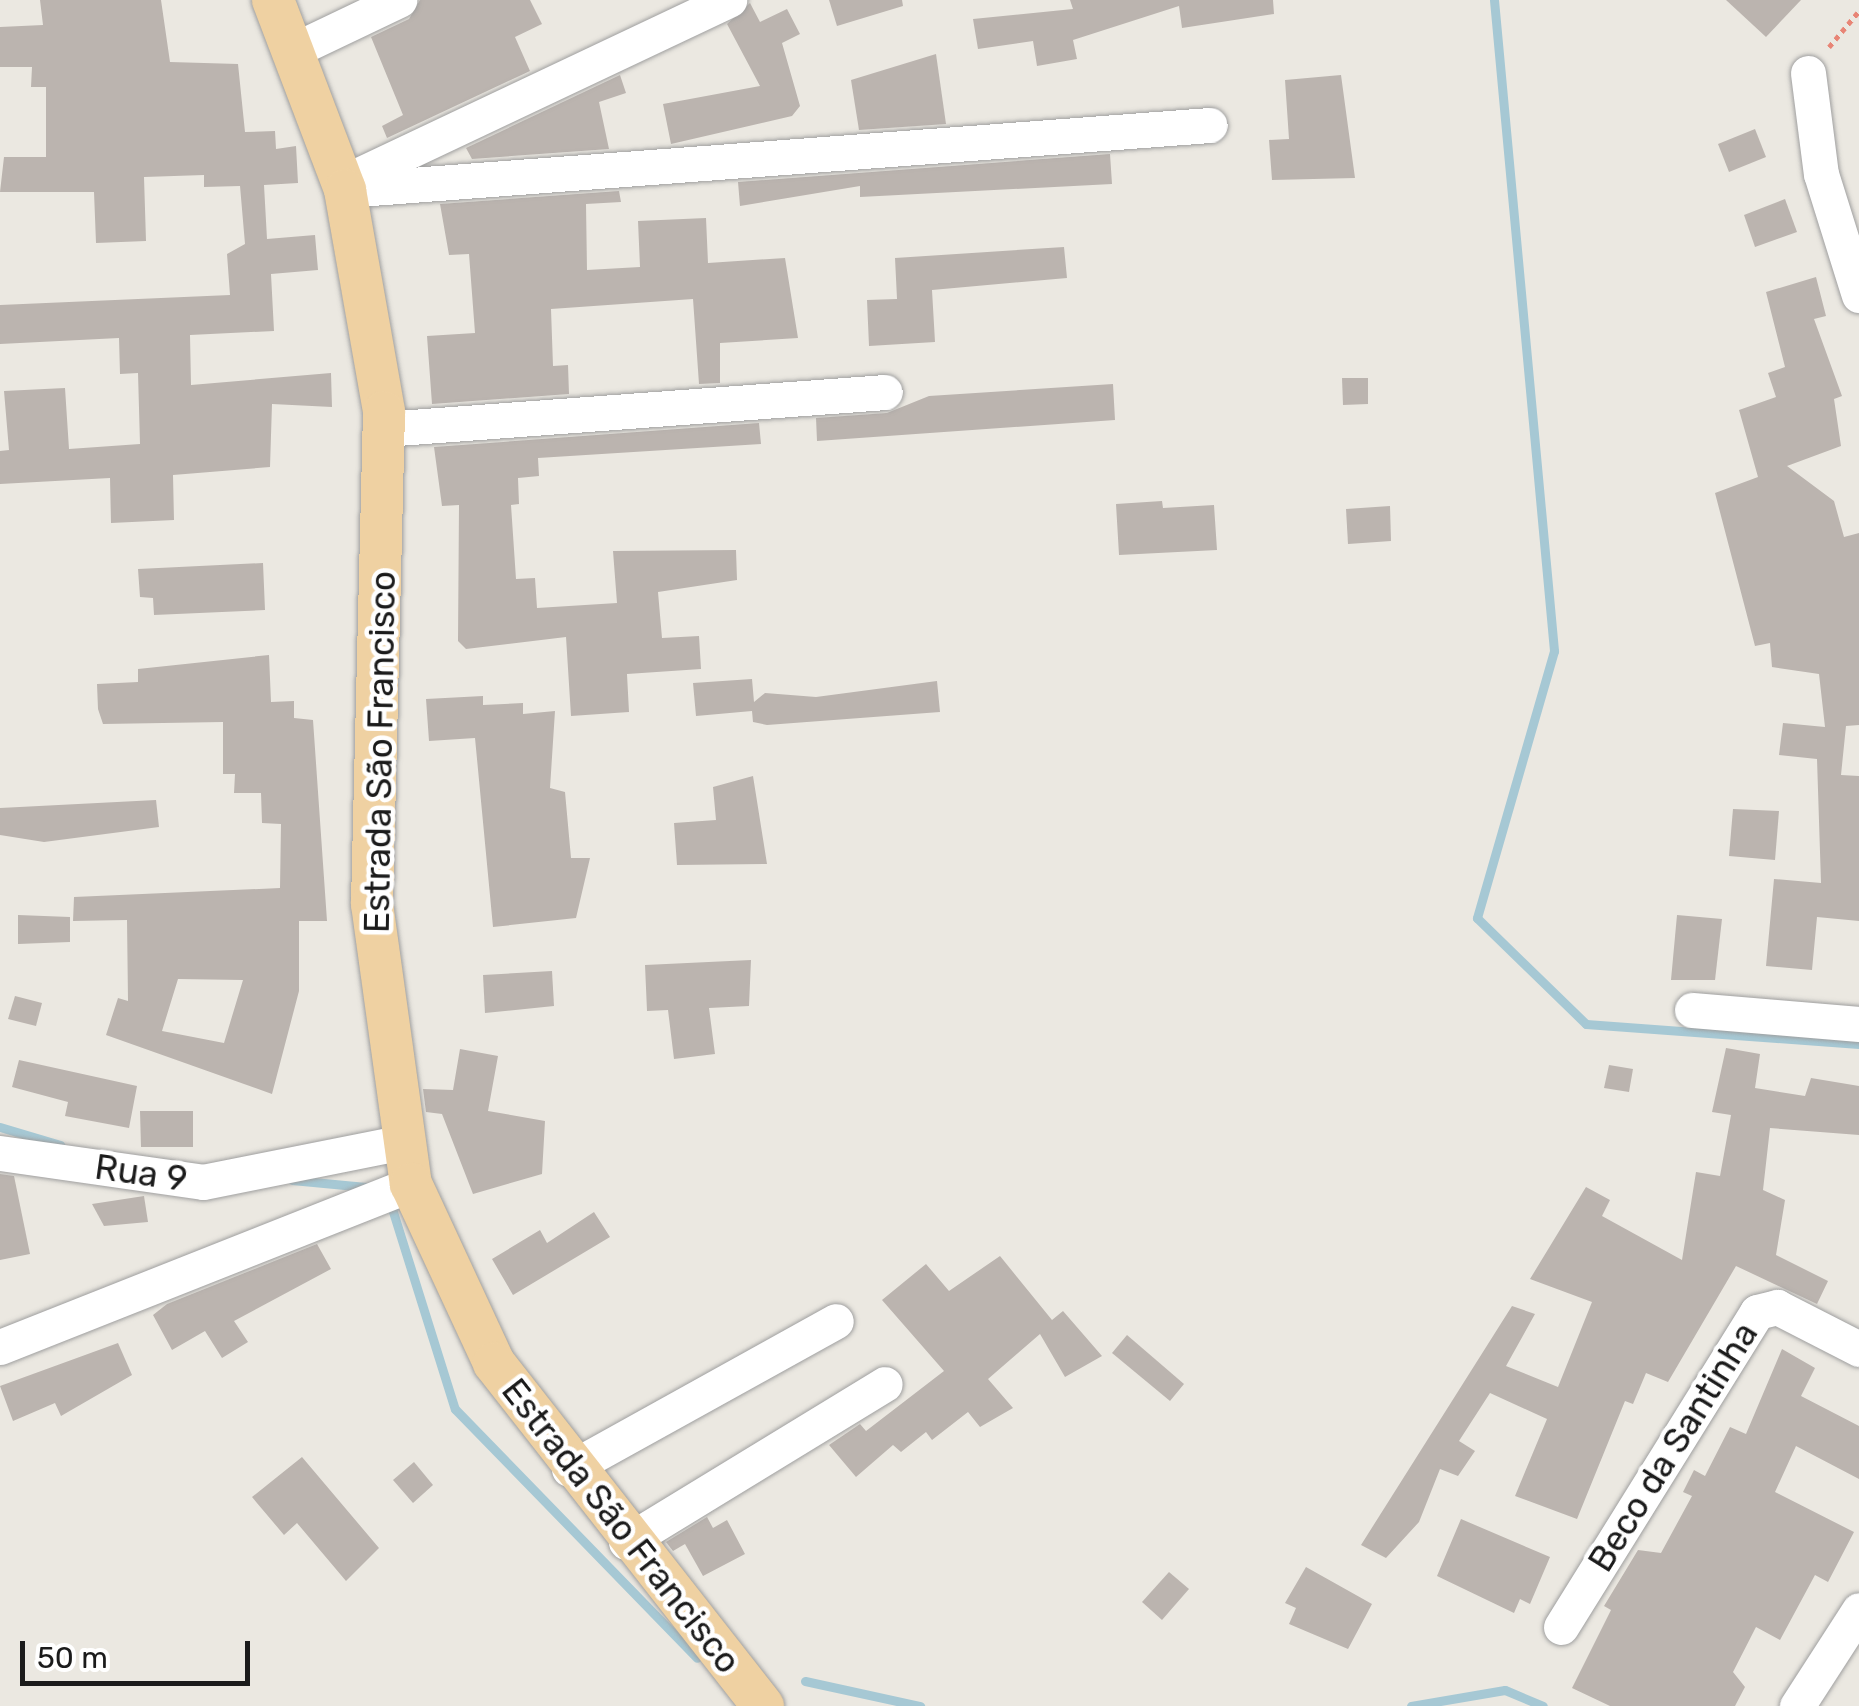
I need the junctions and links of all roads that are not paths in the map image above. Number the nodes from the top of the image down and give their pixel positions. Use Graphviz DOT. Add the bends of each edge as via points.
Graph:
graph roads {
  1 [pos="272,0"];
  2 [pos="399,0"];
  3 [pos="729,0"];
  4 [pos="292,52"];
  5 [pos="1808,73"];
  6 [pos="1210,126"];
  7 [pos="343,187"];
  8 [pos="1859,295"];
  9 [pos="885,392"];
  10 [pos="384,429"];
  11 [pos="1692,1010"];
  12 [pos="1859,1024"];
  13 [pos="400,1143"];
  14 [pos="0,1153"];
  15 [pos="395,1190"];
  16 [pos="836,1321"];
  17 [pos="0,1347"];
  18 [pos="1859,1349"];
  19 [pos="884,1384"];
  20 [pos="569,1469"];
  21 [pos="626,1542"];
  22 [pos="1859,1610"];
  23 [pos="1561,1627"];
  24 [pos="763,1706"];
  25 [pos="1797,1706"];
  1 -- 4 [label="main road, Estrada São Francisco"];
  2 -- 4 [label="street"];
  3 -- 7 [label="street"];
  4 -- 7 [label="main road, Estrada São Francisco"];
  5 -- 8 [label="street" via="1821,174"];
  6 -- 7 [label="street"];
  7 -- 10 [label="main road, Estrada São Francisco"];
  9 -- 10 [label="street"];
  10 -- 13 [label="main road, Estrada São Francisco" via="372,904"];
  11 -- 12 [label="street"];
  13 -- 14 [label="street, Rua 9" via="203,1182"];
  13 -- 15 [label="main road, Estrada São Francisco"];
  15 -- 17 [label="street"];
  15 -- 20 [label="main road, Estrada São Francisco" via="494,1363"];
  16 -- 20 [label="street"];
  18 -- 23 [label="street, Beco da Santinha" via="1777,1307 1757,1312"];
  19 -- 21 [label="street"];
  20 -- 21 [label="main road, Estrada São Francisco"];
  21 -- 24 [label="main road, Estrada São Francisco"];
  22 -- 25 [label="street"];
}
